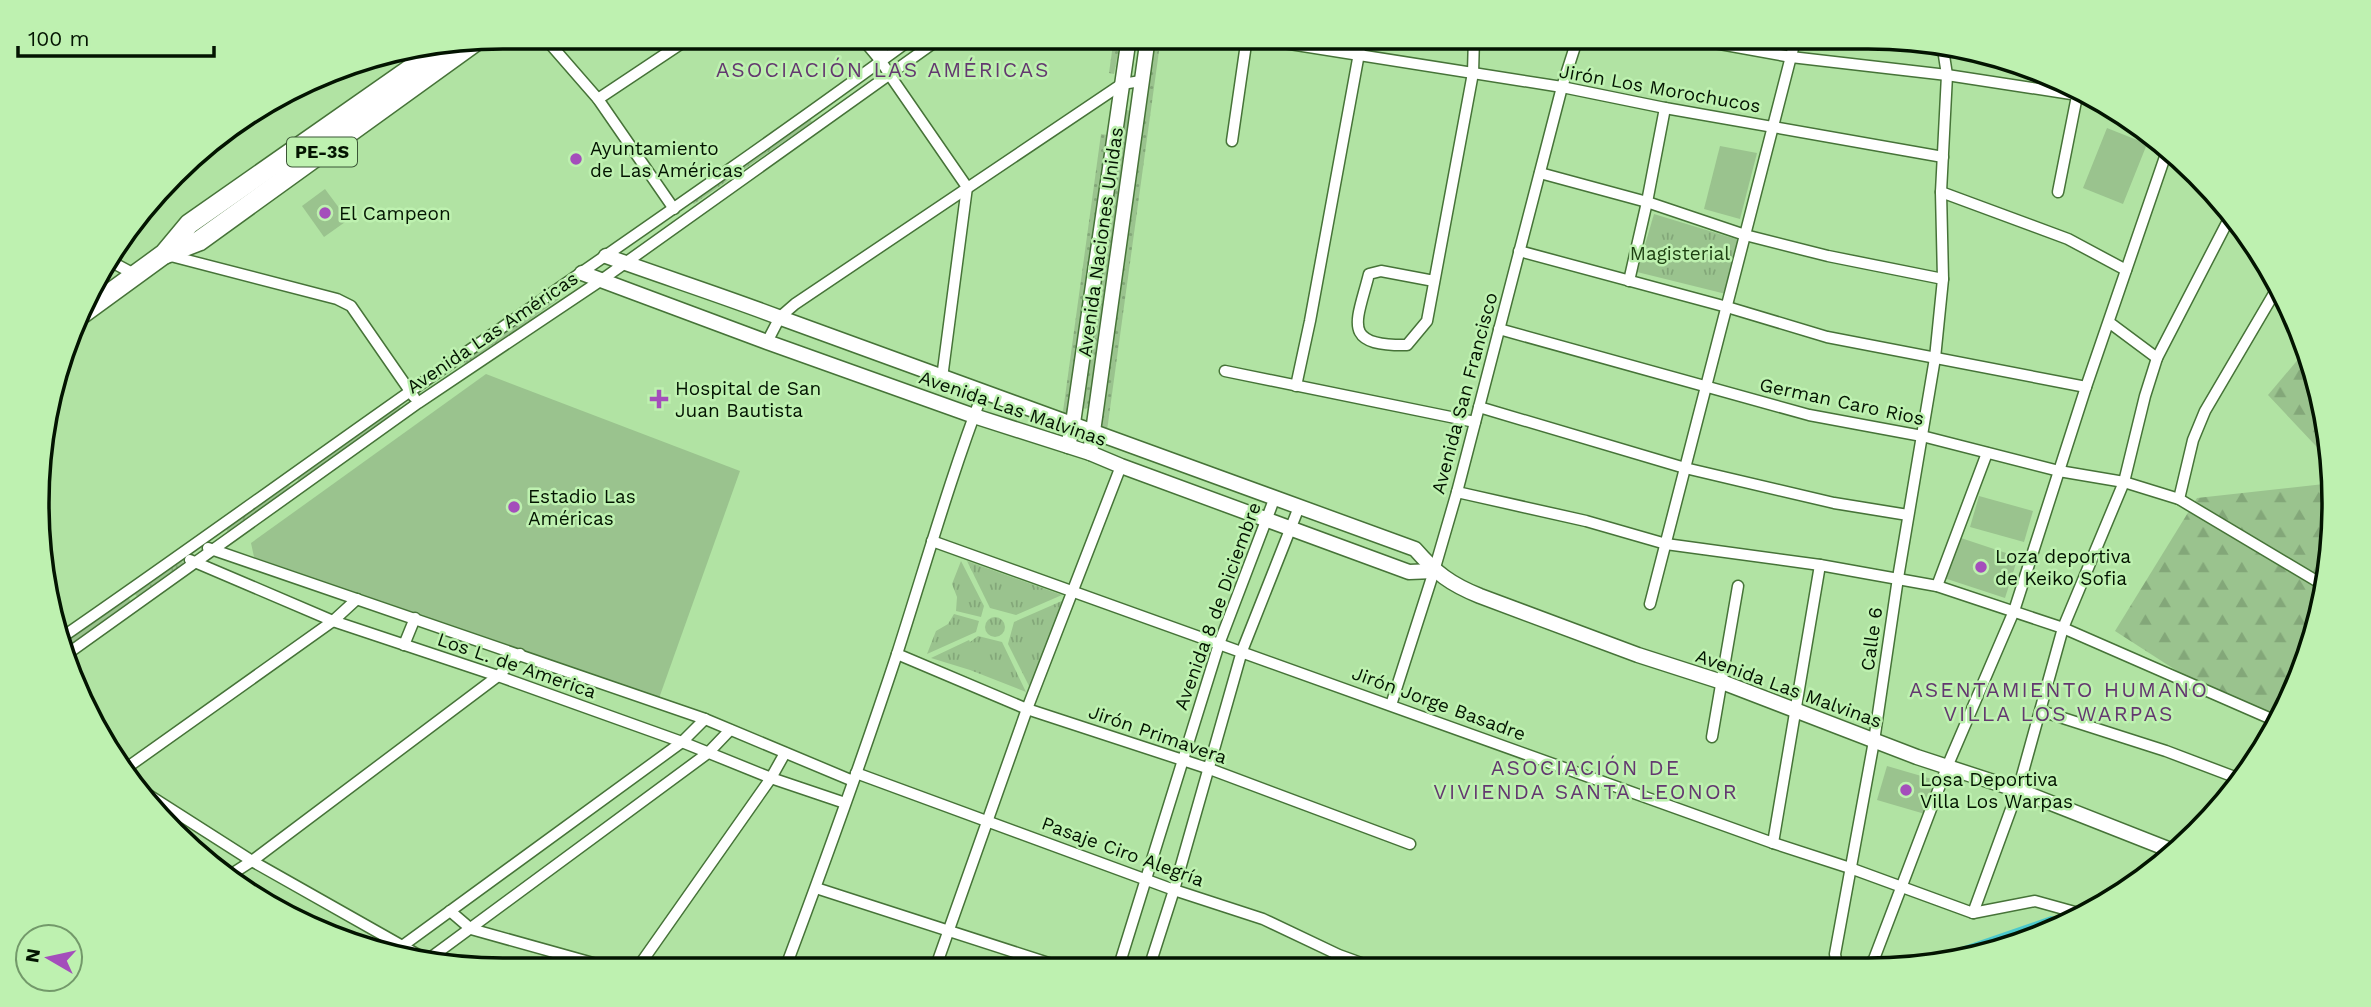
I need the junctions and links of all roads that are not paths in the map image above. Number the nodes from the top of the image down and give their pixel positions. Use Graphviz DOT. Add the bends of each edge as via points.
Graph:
graph roads {
  1 [pos="554,49"];
  2 [pos="673,49"];
  3 [pos="871,49"];
  4 [pos="882,49"];
  5 [pos="897,49"];
  6 [pos="925,49"];
  7 [pos="1127,49"];
  8 [pos="1146,49"];
  9 [pos="1245,49"];
  10 [pos="1322,49"];
  11 [pos="1361,49"];
  12 [pos="1474,49"];
  13 [pos="1574,49"];
  14 [pos="1747,49"];
  15 [pos="1793,49"];
  16 [pos="462,51"];
  17 [pos="430,55"];
  18 [pos="1360,55"];
  19 [pos="1944,56"];
  20 [pos="1791,57"];
  21 [pos="882,60"];
  22 [pos="1473,73"];
  23 [pos="889,74"];
  24 [pos="1947,75"];
  25 [pos="1141,82"];
  26 [pos="1122,84"];
  27 [pos="1562,88"];
  28 [pos="2064,94"];
  29 [pos="597,99"];
  30 [pos="2076,100"];
  31 [pos="1665,108"];
  32 [pos="1773,126"];
  33 [pos="1232,141"];
  34 [pos="1943,157"];
  35 [pos="2164,160"];
  36 [pos="1540,173"];
  37 [pos="967,187"];
  38 [pos="1941,192"];
  39 [pos="2058,192"];
  40 [pos="1647,202"];
  41 [pos="674,209"];
  42 [pos="2226,225"];
  43 [pos="1745,234"];
  44 [pos="1519,251"];
  45 [pos="164,254"];
  46 [pos="606,256"];
  47 [pos="623,262"];
  48 [pos="117,265"];
  49 [pos="2126,270"];
  50 [pos="582,272"];
  51 [pos="137,275"];
  52 [pos="1943,279"];
  53 [pos="600,281"];
  54 [pos="1434,281"];
  55 [pos="1629,281"];
  56 [pos="2272,297"];
  57 [pos="95,305"];
  58 [pos="1727,307"];
  59 [pos="780,317"];
  60 [pos="2110,323"];
  61 [pos="1499,329"];
  62 [pos="767,342"];
  63 [pos="1935,358"];
  64 [pos="2157,358"];
  65 [pos="1225,372"];
  66 [pos="942,379"];
  67 [pos="1296,386"];
  68 [pos="1706,387"];
  69 [pos="2086,387"];
  70 [pos="410,391"];
  71 [pos="983,393"];
  72 [pos="418,403"];
  73 [pos="1479,407"];
  74 [pos="974,416"];
  75 [pos="1475,422"];
  76 [pos="1073,423"];
  77 [pos="1093,430"];
  78 [pos="1922,436"];
  79 [pos="1068,446"];
  80 [pos="1090,453"];
  81 [pos="1987,453"];
  82 [pos="1121,466"];
  83 [pos="1685,468"];
  84 [pos="2059,471"];
  85 [pos="2124,482"];
  86 [pos="1457,492"];
  87 [pos="1275,497"];
  88 [pos="2179,499"];
  89 [pos="1299,507"];
  90 [pos="1908,515"];
  91 [pos="1266,519"];
  92 [pos="1291,528"];
  93 [pos="932,541"];
  94 [pos="198,544"];
  95 [pos="1666,544"];
  96 [pos="213,550"];
  97 [pos="181,555"];
  98 [pos="194,564"];
  99 [pos="1820,565"];
  100 [pos="1434,571"];
  101 [pos="284,573"];
  102 [pos="1898,578"];
  103 [pos="2315,580"];
  104 [pos="1738,586"];
  105 [pos="1937,586"];
  106 [pos="1071,592"];
  107 [pos="273,595"];
  108 [pos="357,598"];
  109 [pos="1650,604"];
  110 [pos="2014,611"];
  111 [pos="415,618"];
  112 [pos="333,621"];
  113 [pos="2063,628"];
  114 [pos="68,633"];
  115 [pos="1219,644"];
  116 [pos="404,645"];
  117 [pos="73,650"];
  118 [pos="1242,651"];
  119 [pos="520,654"];
  120 [pos="897,654"];
  121 [pos="498,676"];
  122 [pos="1722,682"];
  123 [pos="1391,705"];
  124 [pos="1027,709"];
  125 [pos="1796,711"];
  126 [pos="2041,711"];
  127 [pos="2268,718"];
  128 [pos="705,719"];
  129 [pos="730,730"];
  130 [pos="1712,737"];
  131 [pos="1874,741"];
  132 [pos="682,742"];
  133 [pos="708,753"];
  134 [pos="785,753"];
  135 [pos="1182,759"];
  136 [pos="131,764"];
  137 [pos="1947,767"];
  138 [pos="1207,768"];
  139 [pos="2231,776"];
  140 [pos="854,777"];
  141 [pos="771,778"];
  142 [pos="2018,790"];
  143 [pos="845,803"];
  144 [pos="163,804"];
  145 [pos="988,820"];
  146 [pos="573,822"];
  147 [pos="591,839"];
  148 [pos="1773,843"];
  149 [pos="1410,844"];
  150 [pos="2164,847"];
  151 [pos="252,861"];
  152 [pos="1850,868"];
  153 [pos="237,871"];
  154 [pos="1147,878"];
  155 [pos="1900,886"];
  156 [pos="816,888"];
  157 [pos="1174,890"];
  158 [pos="450,911"];
  159 [pos="2070,911"];
  160 [pos="1973,913"];
  161 [pos="471,929"];
  162 [pos="948,932"];
  163 [pos="389,944"];
  164 [pos="402,946"];
  165 [pos="437,953"];
  166 [pos="1339,955"];
  167 [pos="575,958"];
  168 [pos="644,958"];
  169 [pos="790,958"];
  170 [pos="939,958"];
  171 [pos="1032,958"];
  172 [pos="1121,958"];
  173 [pos="1152,958"];
  174 [pos="1339,958"];
  175 [pos="1348,958"];
  176 [pos="1836,958"];
  177 [pos="1874,958"];
  1 -- 29 [label="street"];
  2 -- 29 [label="street"];
  3 -- 21 [label="street"];
  4 -- 21 [label="street"];
  5 -- 21 [label="street, Avenida Las Américas"];
  6 -- 23 [label="street, Avenida Las Américas"];
  7 -- 26 [label="street, Avenida Naciones Unidas"];
  8 -- 25 [label="street, Avenida Naciones Unidas"];
  9 -- 33 [label="street"];
  10 -- 18 [label="street, Jirón Los Morochucos"];
  11 -- 18 [label="street"];
  12 -- 22 [label="street"];
  13 -- 27 [label="street, Avenida San Francisco"];
  14 -- 20 [label="street"];
  15 -- 20 [label="street"];
  16 -- 45 [label="highway, PE-3S" via="199,241"];
  17 -- 45 [label="highway, PE-3S" via="189,225"];
  18 -- 22 [label="street, Jirón Los Morochucos"];
  18 -- 67 [label="street"];
  19 -- 24 [label="street, Calle 6"];
  20 -- 24 [label="street"];
  20 -- 32 [label="street"];
  21 -- 23 [label="street"];
  21 -- 41 [label="street, Avenida Las Américas"];
  22 -- 27 [label="street, Jirón Los Morochucos"];
  22 -- 54 [label="street"];
  23 -- 37 [label="street"];
  23 -- 47 [label="street, Avenida Las Américas"];
  24 -- 28 [label="street"];
  24 -- 34 [label="street, Calle 6"];
  25 -- 26 [label="street"];
  25 -- 77 [label="street, Avenida Naciones Unidas"];
  26 -- 37 [label="street"];
  26 -- 76 [label="street, Avenida Naciones Unidas"];
  27 -- 31 [label="street, Jirón Los Morochucos"];
  27 -- 36 [label="street, Avenida San Francisco"];
  29 -- 41 [label="street"];
  30 -- 39 [label="street"];
  31 -- 32 [label="street, Jirón Los Morochucos"];
  31 -- 40 [label="street"];
  32 -- 34 [label="street, Jirón Los Morochucos"];
  32 -- 43 [label="street"];
  34 -- 38 [label="street, Calle 6"];
  35 -- 49 [label="street"];
  36 -- 40 [label="street"];
  36 -- 44 [label="street, Avenida San Francisco"];
  37 -- 59 [label="street"];
  37 -- 66 [label="street"];
  38 -- 49 [label="street" via="2067,239"];
  38 -- 52 [label="street, Calle 6"];
  40 -- 43 [label="street"];
  40 -- 55 [label="street"];
  41 -- 46 [label="street, Avenida Las Américas"];
  42 -- 64 [label="street"];
  43 -- 52 [label="street"];
  43 -- 58 [label="street"];
  44 -- 55 [label="street"];
  44 -- 61 [label="street, Avenida San Francisco"];
  45 -- 51 [label="highway, PE-3S"];
  45 -- 70 [label="street" via="351,306"];
  46 -- 47 [label="street, Avenida Las Malvinas"];
  46 -- 50 [label="street, Avenida Las Américas"];
  47 -- 53 [label="street, Avenida Las Américas"];
  47 -- 59 [label="street, Avenida Las Malvinas"];
  48 -- 51 [label="street"];
  49 -- 60 [label="street"];
  50 -- 53 [label="street, Avenida Las Malvinas"];
  50 -- 70 [label="street, Avenida Las Américas"];
  51 -- 57 [label="highway, PE-3S"];
  52 -- 63 [label="street, Calle 6"];
  53 -- 62 [label="street, Avenida Las Malvinas"];
  53 -- 72 [label="street, Avenida Las Américas"];
  54 -- 54 [label="street" via="1381,271 1368,274 1357,331 1363,338 1407,345 1427,321"];
  55 -- 58 [label="street"];
  56 -- 88 [label="street" via="2205,411"];
  58 -- 63 [label="street" via="1827,337"];
  58 -- 68 [label="street"];
  59 -- 62 [label="street"];
  59 -- 66 [label="street, Avenida Las Malvinas"];
  60 -- 64 [label="street"];
  60 -- 69 [label="street"];
  61 -- 68 [label="street, German Caro Rios"];
  61 -- 73 [label="street, Avenida San Francisco"];
  62 -- 74 [label="street, Avenida Las Malvinas"];
  63 -- 69 [label="street"];
  63 -- 78 [label="street, Calle 6"];
  64 -- 85 [label="street"];
  65 -- 67 [label="street"];
  66 -- 71 [label="street, Avenida Las Malvinas"];
  67 -- 75 [label="street"];
  68 -- 78 [label="street, German Caro Rios" via="1809,415"];
  68 -- 83 [label="street"];
  69 -- 84 [label="street"];
  70 -- 72 [label="street"];
  70 -- 94 [label="street, Avenida Las Américas"];
  71 -- 74 [label="street"];
  71 -- 76 [label="street, Avenida Las Malvinas"];
  72 -- 96 [label="street, Avenida Las Américas"];
  73 -- 75 [label="street, Avenida San Francisco"];
  73 -- 83 [label="street"];
  74 -- 79 [label="street, Avenida Las Malvinas"];
  74 -- 93 [label="street"];
  75 -- 86 [label="street, Avenida San Francisco"];
  76 -- 77 [label="street, Avenida Las Malvinas"];
  76 -- 79 [label="street, Avenida Naciones Unidas"];
  77 -- 80 [label="street, Avenida Naciones Unidas"];
  77 -- 87 [label="street, Avenida Las Malvinas"];
  78 -- 81 [label="street, German Caro Rios"];
  78 -- 90 [label="street, Calle 6"];
  79 -- 80 [label="street, Avenida Las Malvinas"];
  80 -- 82 [label="street, Avenida Las Malvinas"];
  81 -- 84 [label="street, German Caro Rios"];
  81 -- 105 [label="street"];
  82 -- 91 [label="street, Avenida Las Malvinas"];
  82 -- 106 [label="street"];
  83 -- 90 [label="street" via="1834,503"];
  83 -- 95 [label="street"];
  84 -- 85 [label="street, German Caro Rios"];
  84 -- 110 [label="street"];
  85 -- 88 [label="street, German Caro Rios"];
  85 -- 113 [label="street"];
  86 -- 95 [label="street"];
  86 -- 100 [label="street, Avenida San Francisco"];
  87 -- 89 [label="street, Avenida Las Malvinas"];
  87 -- 91 [label="street, Avenida 8 de Diciembre"];
  88 -- 103 [label="street, German Caro Rios"];
  89 -- 92 [label="street, Avenida 8 de Diciembre"];
  89 -- 100 [label="street, Avenida Las Malvinas" via="1415,549"];
  90 -- 102 [label="street, Calle 6"];
  91 -- 92 [label="street, Avenida Las Malvinas"];
  91 -- 115 [label="street, Avenida 8 de Diciembre"];
  92 -- 100 [label="street, Avenida Las Malvinas" via="1409,572"];
  92 -- 118 [label="street, Avenida 8 de Diciembre"];
  93 -- 106 [label="street, Jirón Jorge Basadre"];
  93 -- 120 [label="street"];
  94 -- 96 [label="street, Los L. de America"];
  94 -- 97 [label="street, Avenida Las Américas"];
  95 -- 99 [label="street"];
  95 -- 109 [label="street"];
  96 -- 98 [label="street, Avenida Las Américas"];
  96 -- 101 [label="street, Los L. de America"];
  97 -- 98 [label="street, Los L. de America"];
  97 -- 114 [label="street, Avenida Las Américas"];
  98 -- 107 [label="street, Los L. de America"];
  98 -- 117 [label="street, Avenida Las Américas"];
  99 -- 102 [label="street"];
  99 -- 125 [label="street"];
  100 -- 122 [label="street, Avenida Las Malvinas" via="1480,596"];
  100 -- 123 [label="street, Avenida San Francisco"];
  101 -- 107 [label="street"];
  101 -- 108 [label="street, Los L. de America"];
  102 -- 105 [label="street"];
  102 -- 131 [label="street, Calle 6"];
  104 -- 122 [label="street"];
  105 -- 110 [label="street"];
  106 -- 115 [label="street, Jirón Jorge Basadre"];
  106 -- 124 [label="street"];
  107 -- 112 [label="street, Los L. de America"];
  108 -- 111 [label="street, Los L. de America"];
  108 -- 112 [label="street"];
  110 -- 113 [label="street"];
  110 -- 137 [label="street"];
  111 -- 116 [label="street"];
  111 -- 119 [label="street, Los L. de America"];
  112 -- 116 [label="street, Los L. de America"];
  112 -- 136 [label="street"];
  113 -- 126 [label="street"];
  113 -- 127 [label="street"];
  115 -- 118 [label="street, Jirón Jorge Basadre"];
  115 -- 135 [label="street, Avenida 8 de Diciembre"];
  116 -- 121 [label="street, Los L. de America"];
  118 -- 123 [label="street, Jirón Jorge Basadre"];
  118 -- 138 [label="street, Avenida 8 de Diciembre"];
  119 -- 121 [label="street"];
  119 -- 128 [label="street, Los L. de America"];
  120 -- 124 [label="street, Jirón Primavera"];
  120 -- 140 [label="street"];
  121 -- 132 [label="street, Los L. de America"];
  121 -- 151 [label="street"];
  122 -- 125 [label="street, Avenida Las Malvinas"];
  122 -- 130 [label="street"];
  123 -- 148 [label="street, Jirón Jorge Basadre"];
  124 -- 135 [label="street, Jirón Primavera"];
  124 -- 145 [label="street"];
  125 -- 131 [label="street, Avenida Las Malvinas"];
  125 -- 148 [label="street"];
  126 -- 139 [label="street"];
  126 -- 142 [label="street"];
  128 -- 129 [label="street, Los L. de America"];
  128 -- 132 [label="street"];
  129 -- 133 [label="street"];
  129 -- 134 [label="street, Los L. de America"];
  131 -- 137 [label="street, Avenida Las Malvinas"];
  131 -- 152 [label="street, Calle 6"];
  132 -- 133 [label="street, Los L. de America"];
  132 -- 146 [label="street"];
  133 -- 141 [label="street, Los L. de America"];
  133 -- 147 [label="street"];
  134 -- 140 [label="street, Los L. de America"];
  134 -- 141 [label="street"];
  135 -- 138 [label="street, Jirón Primavera"];
  135 -- 154 [label="street, Avenida 8 de Diciembre"];
  137 -- 142 [label="street, Avenida Las Malvinas"];
  137 -- 155 [label="street"];
  138 -- 149 [label="street, Jirón Primavera"];
  138 -- 157 [label="street, Avenida 8 de Diciembre"];
  140 -- 143 [label="street"];
  140 -- 145 [label="street, Pasaje Ciro Alegría"];
  141 -- 143 [label="street, Los L. de America"];
  141 -- 168 [label="street"];
  142 -- 150 [label="street, Avenida Las Malvinas"];
  142 -- 160 [label="street"];
  143 -- 156 [label="street"];
  144 -- 151 [label="street"];
  145 -- 154 [label="street, Pasaje Ciro Alegría"];
  145 -- 162 [label="street"];
  146 -- 147 [label="street"];
  146 -- 158 [label="street"];
  147 -- 161 [label="street"];
  148 -- 152 [label="street, Jirón Jorge Basadre"];
  151 -- 153 [label="street"];
  151 -- 163 [label="street"];
  152 -- 155 [label="street, Jirón Jorge Basadre"];
  152 -- 176 [label="street, Calle 6"];
  154 -- 157 [label="street, Pasaje Ciro Alegría"];
  154 -- 172 [label="street, Avenida 8 de Diciembre"];
  155 -- 160 [label="street, Jirón Jorge Basadre"];
  155 -- 177 [label="street"];
  156 -- 162 [label="street"];
  156 -- 169 [label="street"];
  157 -- 166 [label="street, Pasaje Ciro Alegría" via="1263,919"];
  157 -- 173 [label="street, Avenida 8 de Diciembre"];
  158 -- 161 [label="street"];
  158 -- 164 [label="street"];
  159 -- 160 [label="street" via="2035,901"];
  161 -- 165 [label="street"];
  161 -- 167 [label="street"];
  162 -- 170 [label="street"];
  162 -- 171 [label="street"];
  166 -- 174 [label="street"];
  166 -- 175 [label="street, Pasaje Ciro Alegría"];
}
